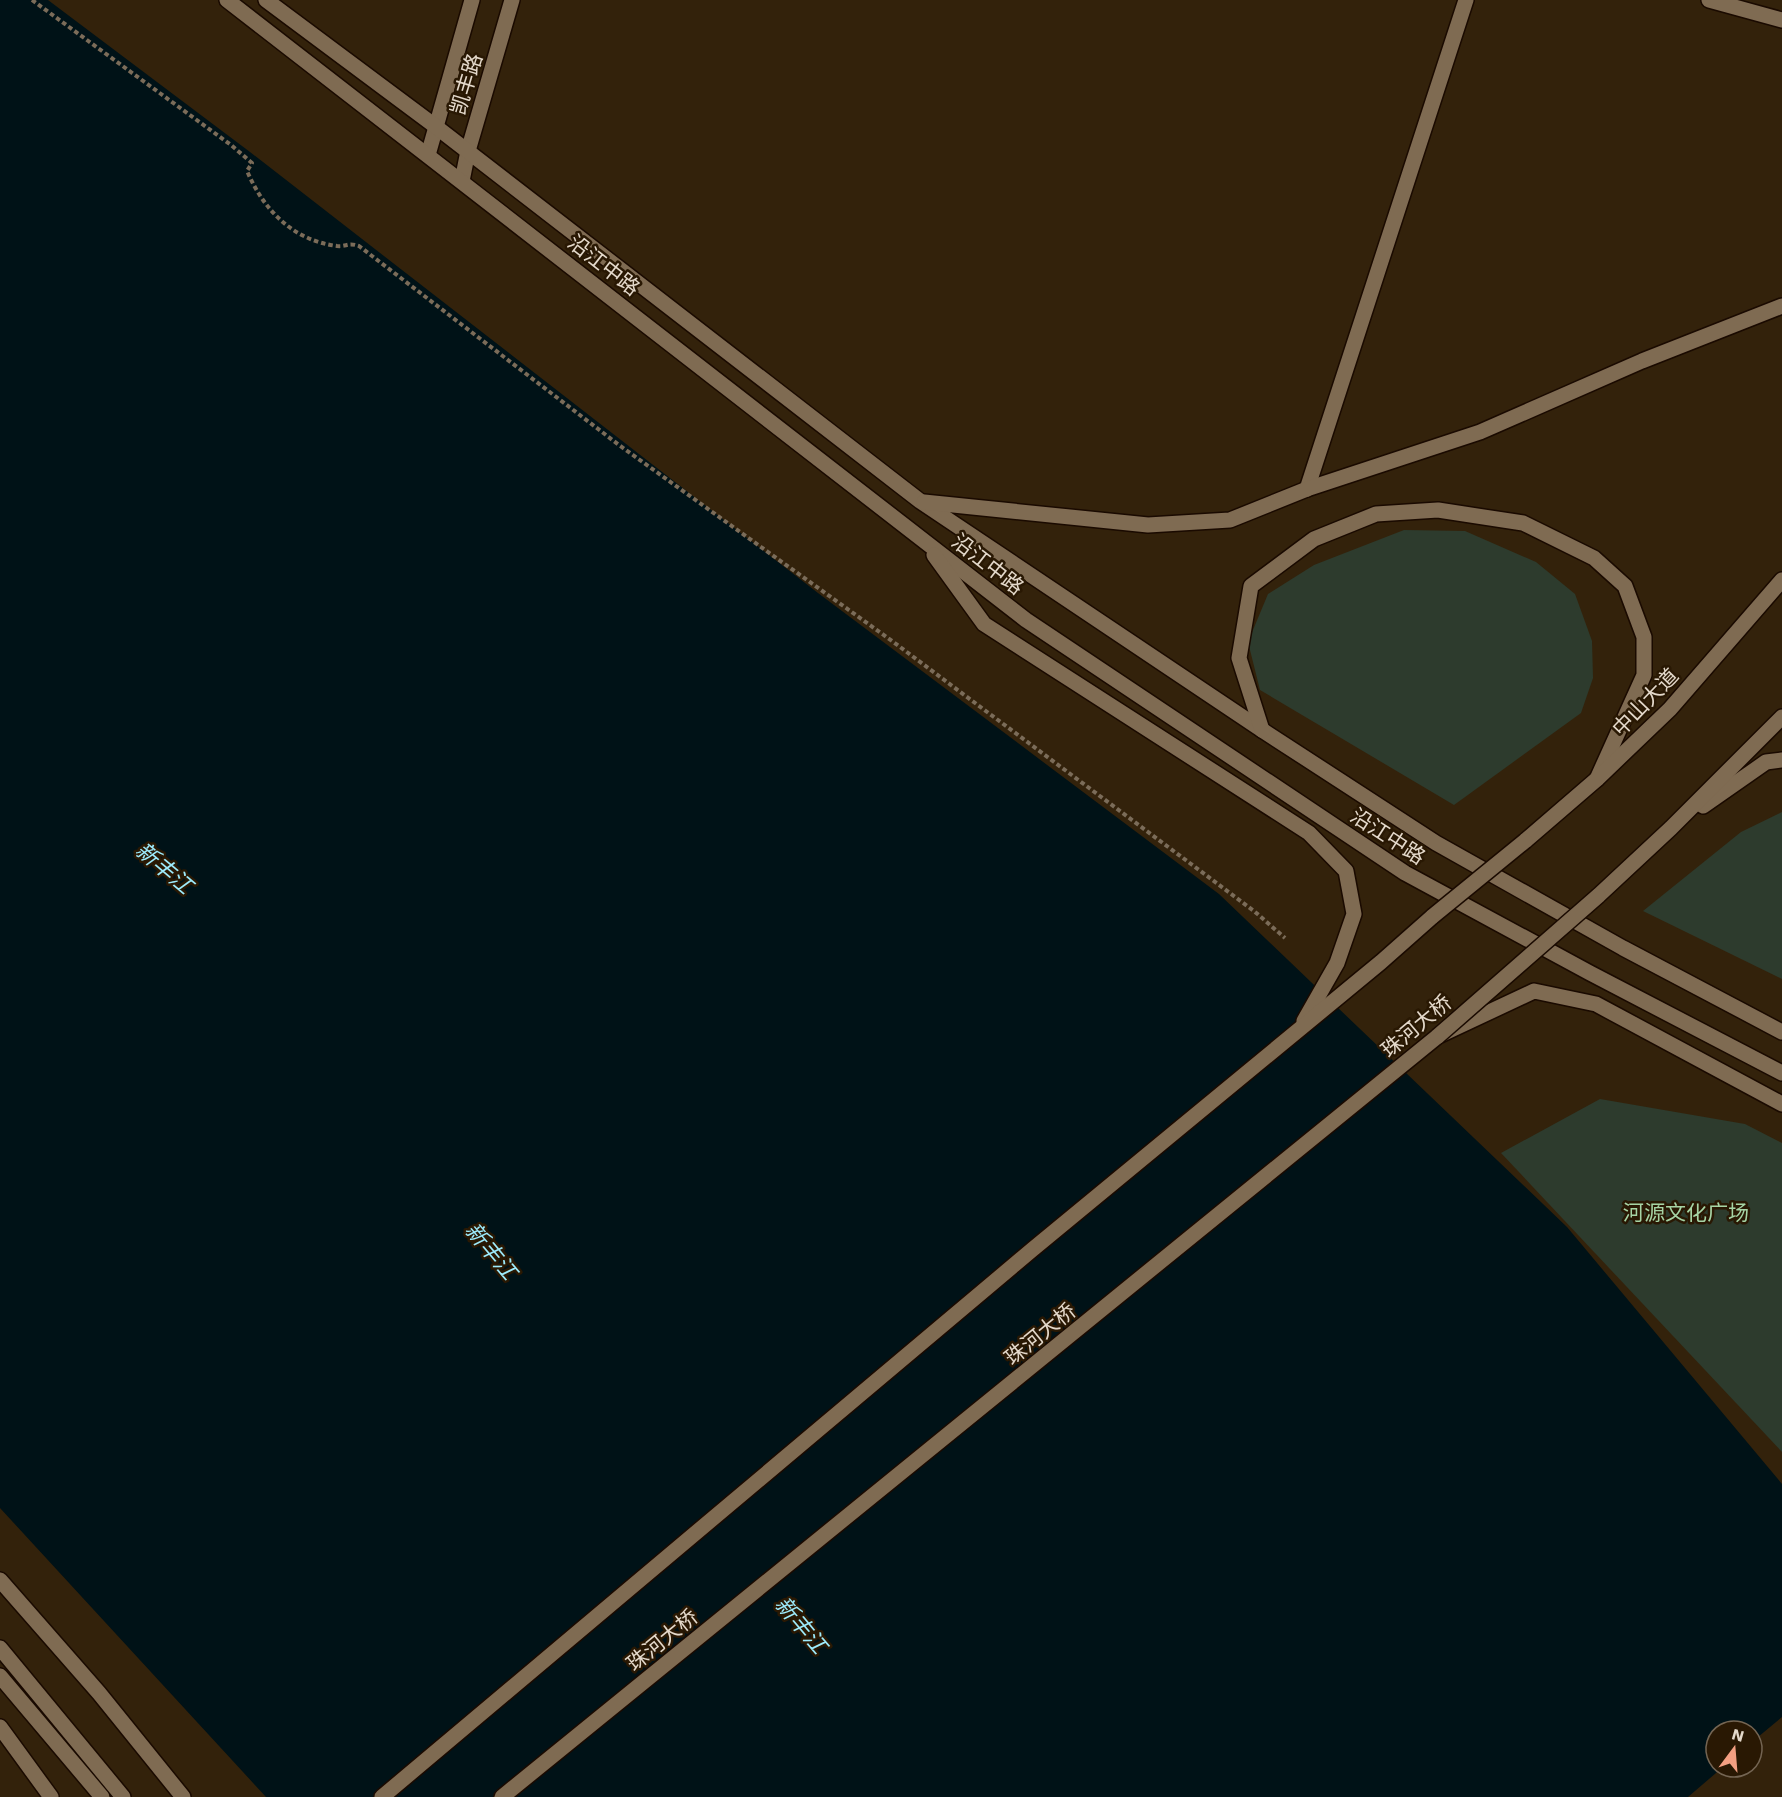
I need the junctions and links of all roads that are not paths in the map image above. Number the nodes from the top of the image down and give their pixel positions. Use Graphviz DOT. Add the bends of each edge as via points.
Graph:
graph roads {
  1 [pos="227,0"];
  2 [pos="266,0"];
  3 [pos="472,0"];
  4 [pos="513,0"];
  5 [pos="1466,0"];
  6 [pos="1709,0"];
  7 [pos="1782,21"];
  8 [pos="435,126"];
  9 [pos="468,151"];
  10 [pos="428,155"];
  11 [pos="462,181"];
  12 [pos="1782,306"];
  13 [pos="1307,489"];
  14 [pos="920,501"];
  15 [pos="924,541"];
  16 [pos="1782,580"];
  17 [pos="1782,717"];
  18 [pos="1262,730"];
  19 [pos="1782,760"];
  20 [pos="1597,779"];
  21 [pos="1671,828"];
  22 [pos="1299,1029"];
  23 [pos="1782,1032"];
  24 [pos="1438,1036"];
  25 [pos="1782,1072"];
  26 [pos="1782,1104"];
  27 [pos="0,1580"];
  28 [pos="0,1648"];
  29 [pos="0,1676"];
  30 [pos="0,1727"];
  31 [pos="51,1796"];
  32 [pos="102,1797"];
  33 [pos="123,1797"];
  34 [pos="183,1797"];
  35 [pos="382,1797"];
  36 [pos="502,1797"];
  1 -- 10 [label="street, 沿江中路"];
  2 -- 8 [label="street, 沿江中路"];
  3 -- 8 [label="street"];
  4 -- 9 [label="street, 凯丰路"];
  5 -- 13 [label="street"];
  6 -- 7 [label="street"];
  8 -- 9 [label="street, 沿江中路"];
  8 -- 10 [label="street"];
  9 -- 11 [label="street, 凯丰路"];
  9 -- 14 [label="street, 沿江中路"];
  10 -- 11 [label="street, 沿江中路"];
  11 -- 15 [label="street, 沿江中路"];
  12 -- 13 [label="street" via="1642,361 1480,432"];
  13 -- 14 [label="street" via="1230,520 1148,525"];
  14 -- 18 [label="street, 沿江中路"];
  15 -- 22 [label="street" via="984,624 1309,833 1346,871 1354,914 1337,963"];
  15 -- 25 [label="street, 沿江中路" via="1026,620 1405,873"];
  16 -- 20 [label="street, 中山大道" via="1670,709"];
  17 -- 21 [label="street"];
  18 -- 20 [label="street" via="1239,658 1251,586 1314,539 1377,513 1438,510 1523,523 1594,558 1624,586 1644,637 1644,675"];
  18 -- 23 [label="street, 沿江中路" via="1436,843"];
  19 -- 21 [label="street" via="1766,762"];
  20 -- 22 [label="street, 中山大道, bridge"];
  21 -- 24 [label="street, 珠河大桥, bridge"];
  22 -- 35 [label="street"];
  24 -- 26 [label="street" via="1534,991 1555,995 1596,1004"];
  24 -- 36 [label="street, 珠河大桥"];
  27 -- 34 [label="street"];
  28 -- 33 [label="street"];
  29 -- 32 [label="street"];
  30 -- 31 [label="street"];
}
